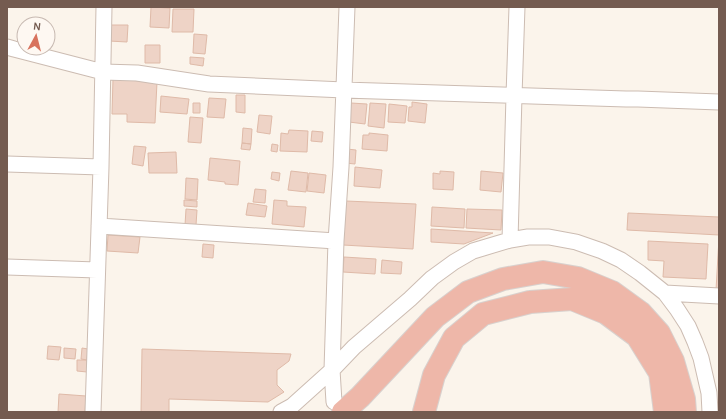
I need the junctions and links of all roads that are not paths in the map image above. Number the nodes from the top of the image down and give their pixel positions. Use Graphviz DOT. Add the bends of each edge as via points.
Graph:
graph roads {
  1 [pos="104,7"];
  2 [pos="347,7"];
  3 [pos="517,7"];
  4 [pos="7,47"];
  5 [pos="102,72"];
  6 [pos="344,90"];
  7 [pos="514,96"];
  8 [pos="719,102"];
  9 [pos="7,164"];
  10 [pos="100,167"];
  11 [pos="99,226"];
  12 [pos="510,240"];
  13 [pos="336,241"];
  14 [pos="7,267"];
  15 [pos="97,270"];
  16 [pos="665,293"];
  17 [pos="719,296"];
  18 [pos="332,370"];
  19 [pos="338,407"];
  20 [pos="93,412"];
  21 [pos="281,412"];
  22 [pos="424,412"];
  23 [pos="665,412"];
  24 [pos="685,412"];
  25 [pos="710,412"];
  1 -- 5 [label="street"];
  2 -- 6 [label="street"];
  3 -- 7 [label="street"];
  4 -- 5 [label="street"];
  5 -- 6 [label="street" via="137,73 209,84"];
  5 -- 10 [label="street"];
  6 -- 7 [label="street"];
  6 -- 13 [label="street"];
  7 -- 8 [label="street"];
  7 -- 12 [label="street"];
  9 -- 10 [label="street"];
  10 -- 11 [label="street"];
  11 -- 13 [label="street"];
  11 -- 15 [label="street"];
  12 -- 16 [label="street" via="528,236 549,237 589,246 621,260"];
  12 -- 18 [label="street" via="473,251 432,278 354,347"];
  13 -- 18 [label="street"];
  14 -- 15 [label="street"];
  15 -- 20 [label="street"];
  16 -- 17 [label="street"];
  16 -- 25 [label="street" via="696,342 709,394"];
  18 -- 19 [label="street"];
  18 -- 21 [label="street" via="292,406"];
  19 -- 24 [label="highway" via="360,397 435,317 468,292 503,279 543,272 578,278 612,292 642,313 659,333 673,361 684,399"];
  22 -- 23 [label="highway" via="434,375 454,338 483,314 530,302 572,299 606,313 637,336 660,372"];
}
